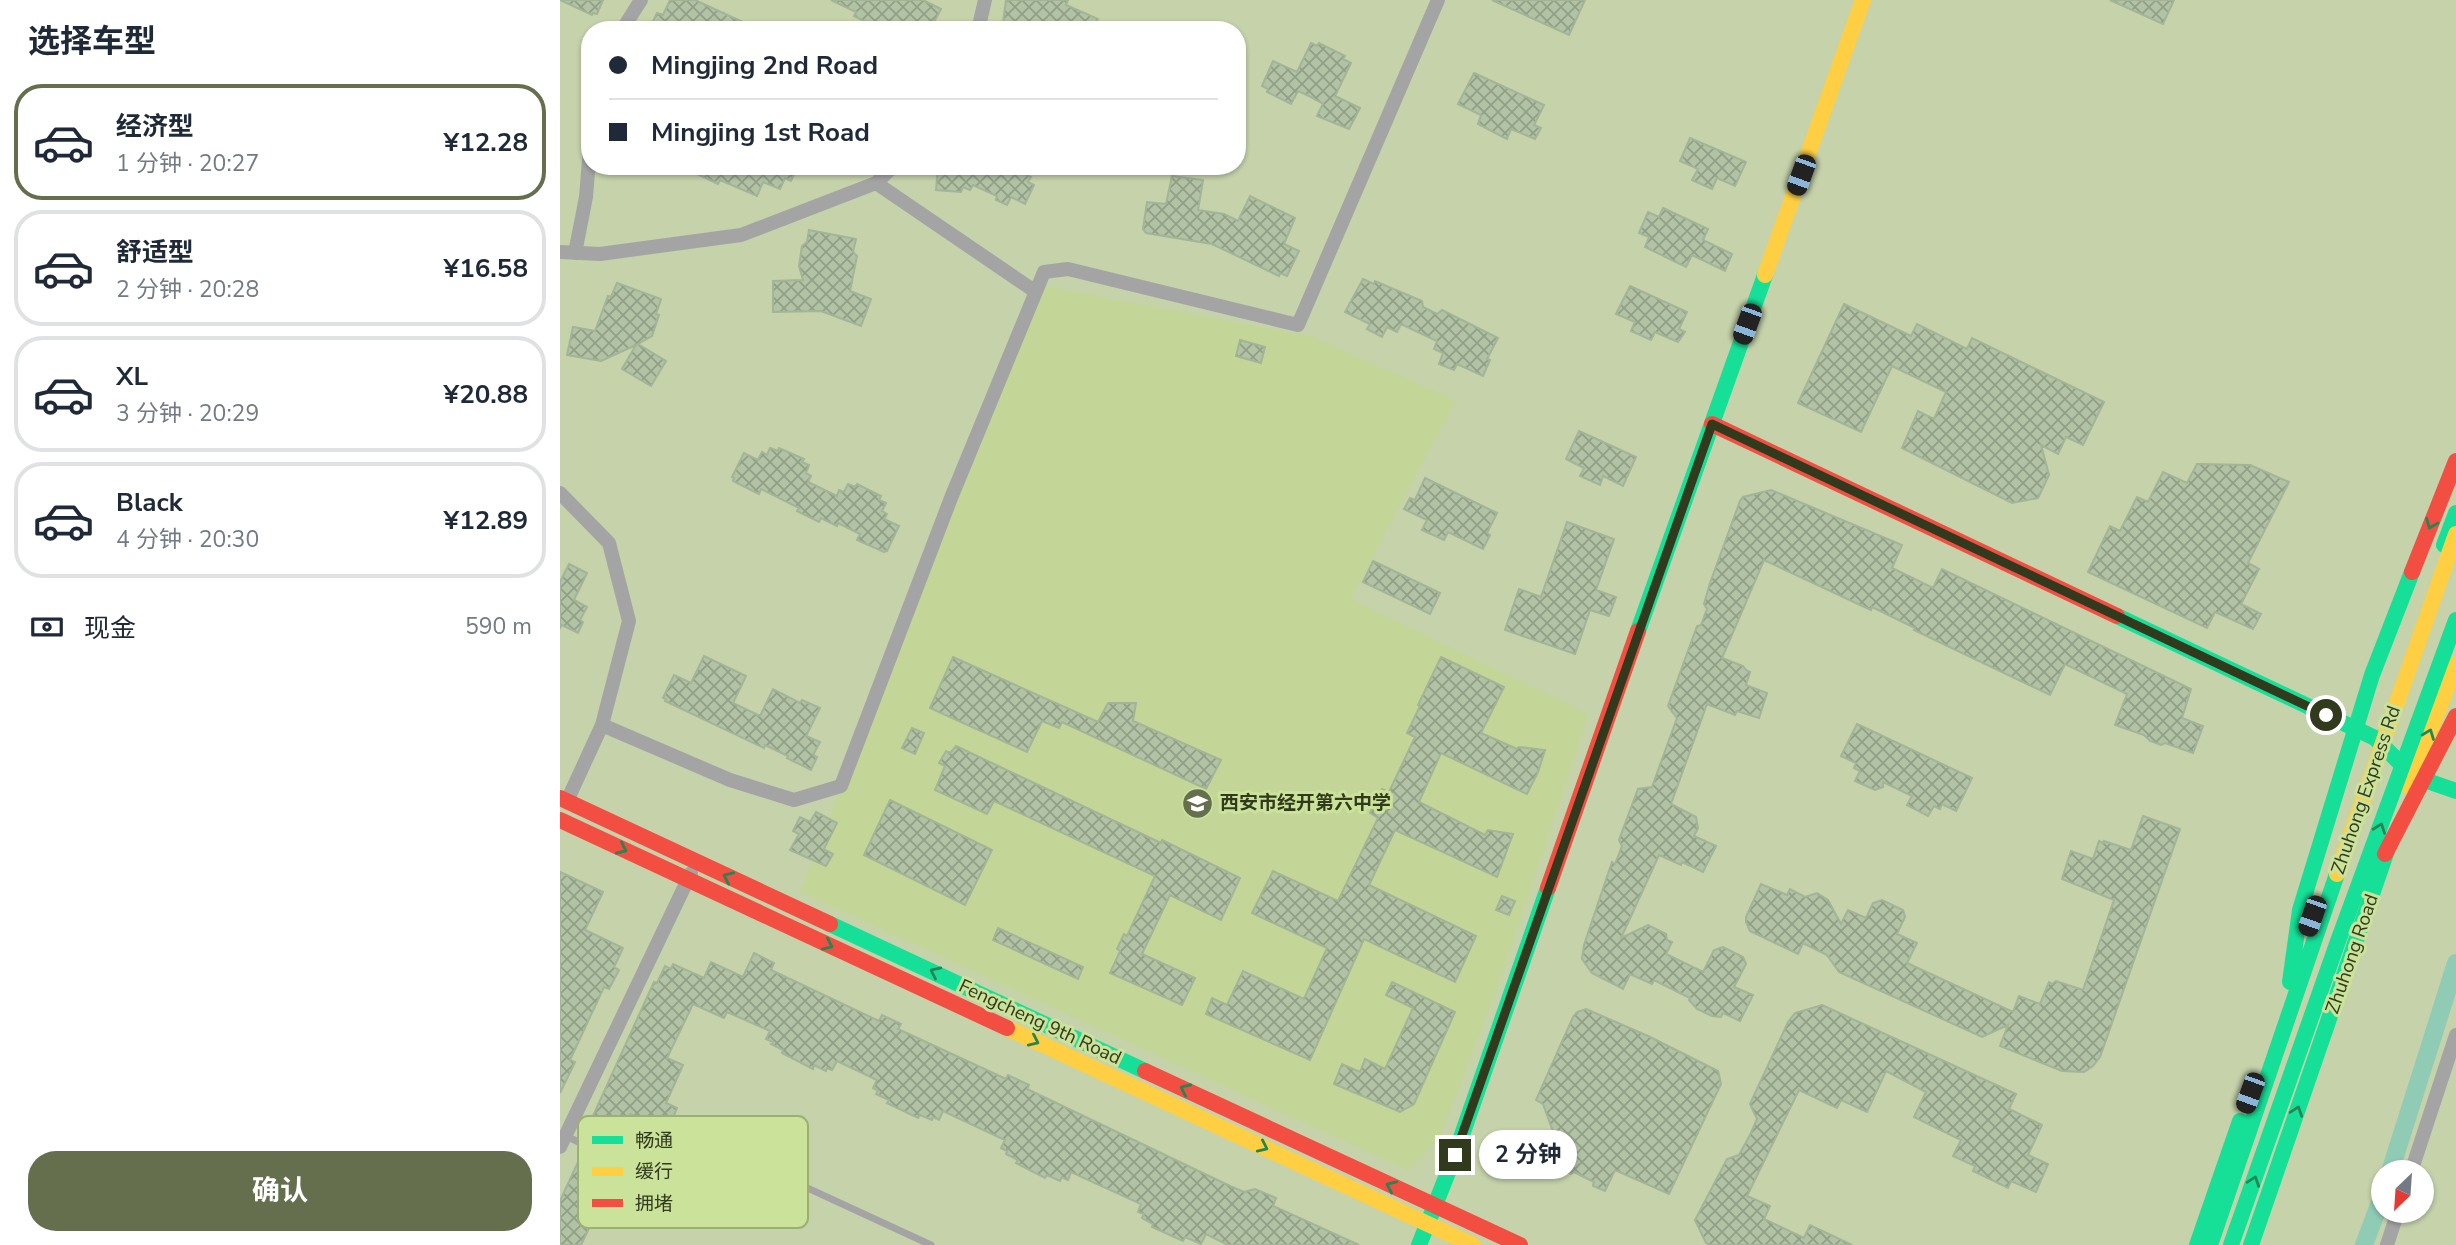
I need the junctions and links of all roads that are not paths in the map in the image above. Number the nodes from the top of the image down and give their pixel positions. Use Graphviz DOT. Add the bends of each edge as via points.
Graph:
graph roads {
  1 [pos="641,0"];
  2 [pos="985,0"];
  3 [pos="1438,0"];
  4 [pos="1863,0"];
  5 [pos="628,21"];
  6 [pos="980,21"];
  7 [pos="588,175"];
  8 [pos="884,175"];
  9 [pos="876,183"];
  10 [pos="560,252"];
  11 [pos="575,253"];
  12 [pos="1036,292"];
  13 [pos="1712,424"];
  14 [pos="2456,461"];
  15 [pos="560,493"];
  16 [pos="2456,513"];
  17 [pos="2456,534"];
  18 [pos="2456,620"];
  19 [pos="2456,664"];
  20 [pos="2456,716"];
  21 [pos="602,725"];
  22 [pos="2375,738"];
  23 [pos="2413,776"];
  24 [pos="2456,792"];
  25 [pos="564,799"];
  26 [pos="560,820"];
  27 [pos="696,863"];
  28 [pos="688,880"];
  29 [pos="2337,944"];
  30 [pos="2456,1035"];
  31 [pos="2280,1046"];
  32 [pos="562,1138"];
  33 [pos="578,1145"];
  34 [pos="2415,1160"];
  35 [pos="808,1188"];
  36 [pos="1436,1206"];
  37 [pos="2394,1223"];
  38 [pos="1428,1224"];
  39 [pos="931,1245"];
  40 [pos="1419,1245"];
  41 [pos="1473,1245"];
  42 [pos="1520,1245"];
  43 [pos="2196,1245"];
  44 [pos="2210,1245"];
  45 [pos="2231,1245"];
  46 [pos="2251,1245"];
  47 [pos="2387,1245"];
  1 -- 5 [label="street"];
  2 -- 6 [label="street"];
  3 -- 12 [label="street" via="1298,324 1068,269 1045,272"];
  4 -- 13 [label="main road"];
  7 -- 11 [label="street"];
  8 -- 9 [label="street"];
  9 -- 11 [label="street" via="741,235 600,254"];
  9 -- 12 [label="street"];
  10 -- 11 [label="street"];
  12 -- 21 [label="street" via="841,786 794,800 730,780"];
  13 -- 22 [label="main road"];
  13 -- 36 [label="main road"];
  14 -- 31 [label="main road, one-way, bridge" via="2372,675 2312,871 2301,910"];
  15 -- 21 [label="street" via="609,543 629,621"];
  16 -- 22 [label="main road"];
  17 -- 31 [label="main road, Zhuhong Express Rd, bridge"];
  29 -- 18 [label="main road, Zhuhong Express Rd, one-way, bridge"];
  23 -- 19 [label="main road, Zhuhong Road, one-way"];
  20 -- 29 [label="main road, bridge"];
  21 -- 25 [label="street"];
  22 -- 23 [label="main road"];
  22 -- 43 [label="main road"];
  23 -- 24 [label="main road"];
  46 -- 23 [label="main road, Zhuhong Road, one-way"];
  25 -- 27 [label="main road, Fengcheng 9th Road"];
  26 -- 28 [label="main road, Fengcheng 9th Road, one-way"];
  27 -- 28 [label="street"];
  36 -- 27 [label="main road, Fengcheng 9th Road, one-way"];
  28 -- 32 [label="street"];
  28 -- 38 [label="main road, Fengcheng 9th Road, one-way"];
  45 -- 29 [label="main road, Zhuhong Express Rd, one-way, bridge"];
  30 -- 34 [label="street"];
  31 -- 44 [label="main road, Zhuhong Express Rd, bridge"];
  32 -- 33 [label="lane"];
  35 -- 39 [label="lane"];
  36 -- 38 [label="main road"];
  36 -- 42 [label="main road, Fengcheng 9th Road"];
  37 -- 47 [label="street"];
  38 -- 40 [label="main road"];
  38 -- 41 [label="main road, Fengcheng 9th Road"];
}
